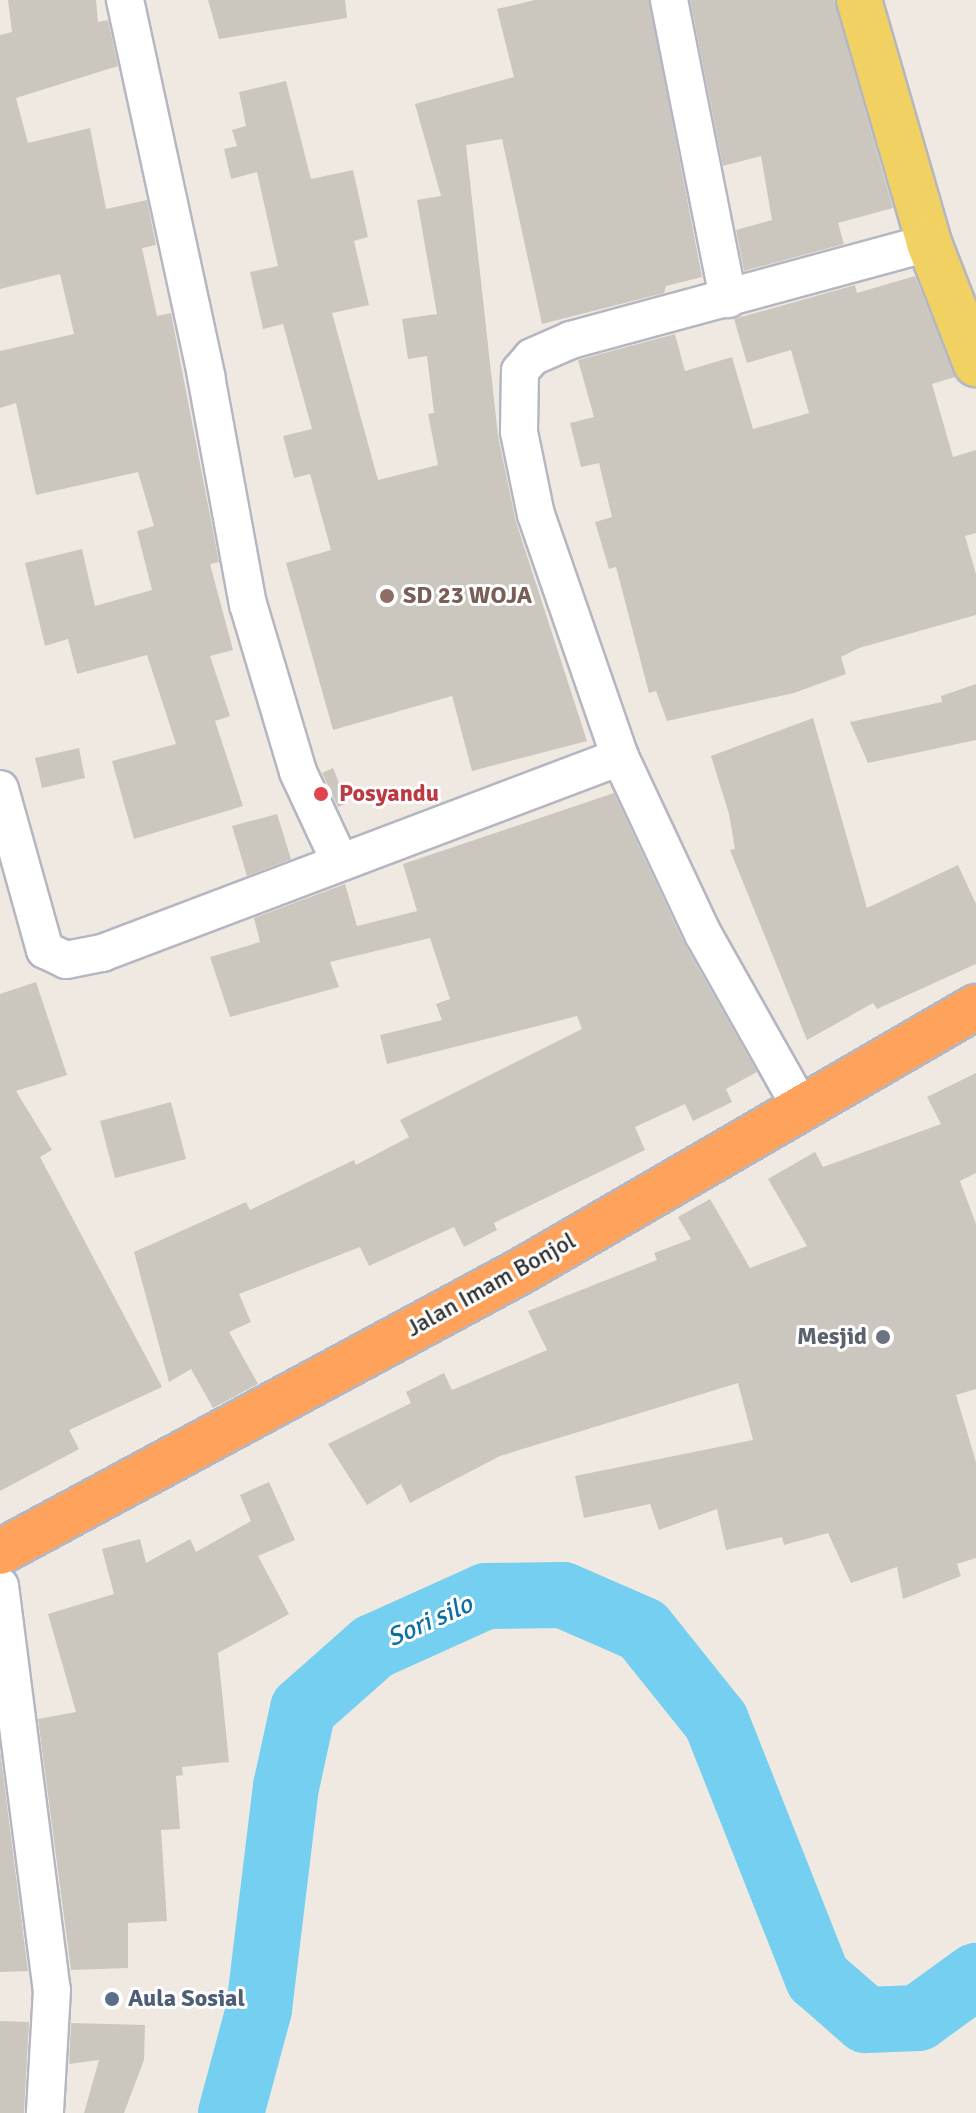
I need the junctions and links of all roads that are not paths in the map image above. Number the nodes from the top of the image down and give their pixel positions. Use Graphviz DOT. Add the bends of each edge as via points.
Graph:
graph roads {
  1 [pos="125,0"];
  2 [pos="669,0"];
  3 [pos="859,0"];
  4 [pos="929,243"];
  5 [pos="728,299"];
  6 [pos="976,364"];
  7 [pos="620,757"];
  8 [pos="0,789"];
  9 [pos="339,860"];
  10 [pos="976,1007"];
  11 [pos="800,1106"];
  12 [pos="0,1552"];
  13 [pos="0,1586"];
  14 [pos="45,2113"];
  1 -- 9 [label="street" via="206,376 248,604 298,772"];
  2 -- 5 [label="street"];
  3 -- 4 [label="main road"];
  4 -- 5 [label="street"];
  4 -- 6 [label="main road"];
  5 -- 7 [label="street" via="571,340 532,357 520,371 519,432 526,476 569,620"];
  7 -- 9 [label="street"];
  7 -- 11 [label="street" via="703,934"];
  8 -- 9 [label="street" via="45,950 57,959 102,953"];
  10 -- 11 [label="highway, Jalan Imam Bonjol"];
  11 -- 12 [label="highway, Jalan Imam Bonjol" via="523,1270"];
  13 -- 14 [label="street" via="52,1990"];
}
